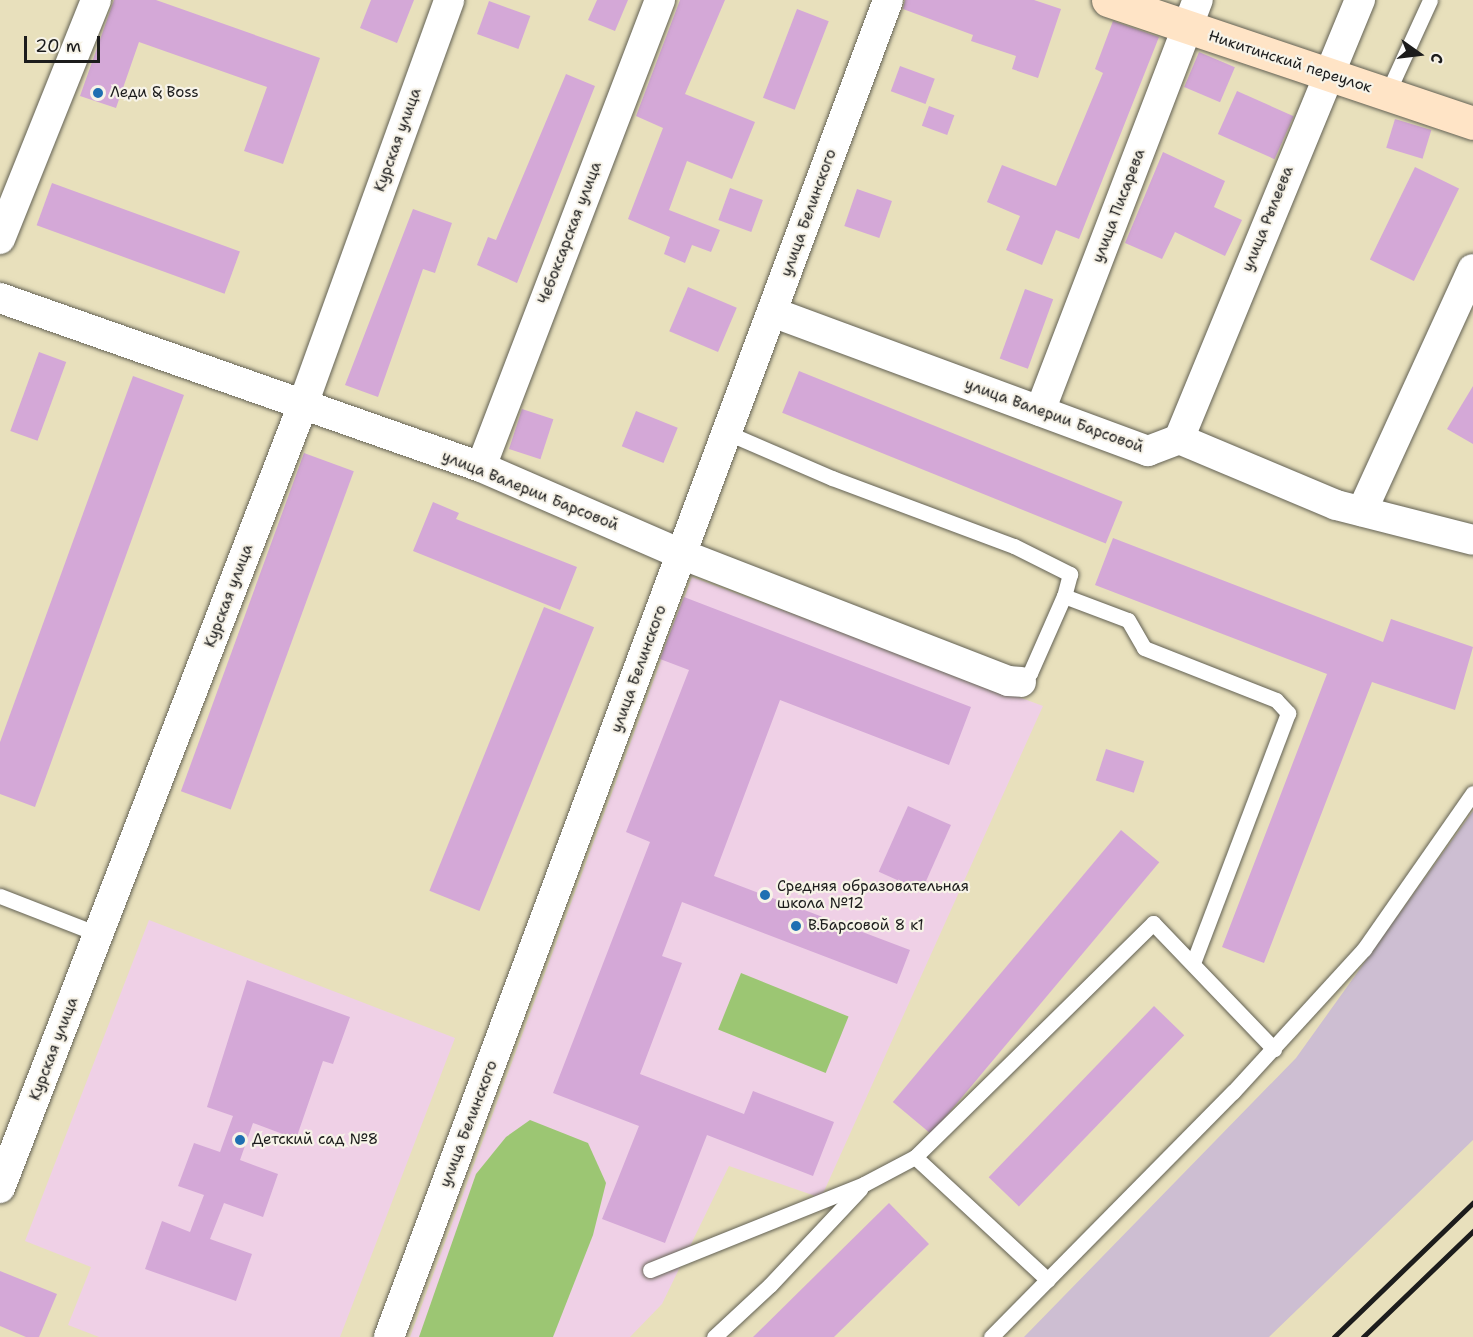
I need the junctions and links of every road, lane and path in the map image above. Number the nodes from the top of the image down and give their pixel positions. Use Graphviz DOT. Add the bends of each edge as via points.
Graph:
graph roads {
  1 [pos="96,0"];
  2 [pos="449,0"];
  3 [pos="660,0"];
  4 [pos="888,0"];
  5 [pos="1108,0"];
  6 [pos="1360,0"];
  7 [pos="1430,0"];
  8 [pos="1192,14"];
  9 [pos="1327,75"];
  10 [pos="1387,94"];
  11 [pos="1473,123"];
  12 [pos="0,239"];
  13 [pos="1473,269"];
  14 [pos="0,298"];
  15 [pos="772,312"];
  16 [pos="302,407"];
  17 [pos="1040,411"];
  18 [pos="728,433"];
  19 [pos="1179,439"];
  20 [pos="481,467"];
  21 [pos="1362,511"];
  22 [pos="1473,540"];
  23 [pos="681,554"];
  24 [pos="1064,596"];
  25 [pos="1021,682"];
  26 [pos="1473,793"];
  27 [pos="0,896"];
  28 [pos="98,934"];
  29 [pos="1192,963"];
  30 [pos="1274,1049"];
  31 [pos="915,1157"];
  32 [pos="864,1184"];
  33 [pos="0,1188"];
  34 [pos="650,1270"];
  35 [pos="1048,1280"];
  36 [pos="389,1337"];
  37 [pos="714,1337"];
  38 [pos="991,1337"];
  1 -- 12 [label="street"];
  2 -- 16 [label="street, Курская улица"];
  3 -- 20 [label="street, Чебоксарская улица"];
  4 -- 15 [label="street, улица Белинского"];
  5 -- 8 [label="street, Никитинский переулок"];
  6 -- 9 [label="street, улица Рылеева"];
  7 -- 10 [label="lane"];
  8 -- 9 [label="street, Никитинский переулок"];
  8 -- 17 [label="street, улица Писарева"];
  9 -- 10 [label="street, Никитинский переулок"];
  9 -- 19 [label="street, улица Рылеева"];
  10 -- 11 [label="street, Никитинский переулок"];
  13 -- 21 [label="street"];
  14 -- 16 [label="street, улица Валерии Барсовой"];
  15 -- 17 [label="street, улица Валерии Барсовой"];
  15 -- 18 [label="street, улица Белинского"];
  16 -- 20 [label="street, улица Валерии Барсовой"];
  16 -- 28 [label="street, Курская улица"];
  17 -- 19 [label="street, улица Валерии Барсовой" via="1148,451"];
  18 -- 23 [label="street, улица Белинского"];
  18 -- 24 [label="lane" via="832,478 1014,546 1070,574"];
  19 -- 21 [label="street" via="1336,505"];
  20 -- 23 [label="street, улица Валерии Барсовой"];
  21 -- 22 [label="street"];
  23 -- 25 [label="street, улица Валерии Барсовой" via="1008,681"];
  23 -- 36 [label="street, улица Белинского"];
  24 -- 25 [label="lane" via="1030,673"];
  24 -- 29 [label="lane" via="1128,620 1144,648 1276,700 1288,713"];
  26 -- 30 [label="lane" via="1364,949"];
  27 -- 28 [label="lane"];
  28 -- 33 [label="street, Курская улица"];
  29 -- 30 [label="lane"];
  29 -- 31 [label="lane" via="1153,923"];
  30 -- 35 [label="lane"];
  31 -- 32 [label="lane"];
  31 -- 35 [label="lane"];
  32 -- 34 [label="lane"];
  32 -- 37 [label="lane" via="770,1285"];
  35 -- 38 [label="lane"];
}
